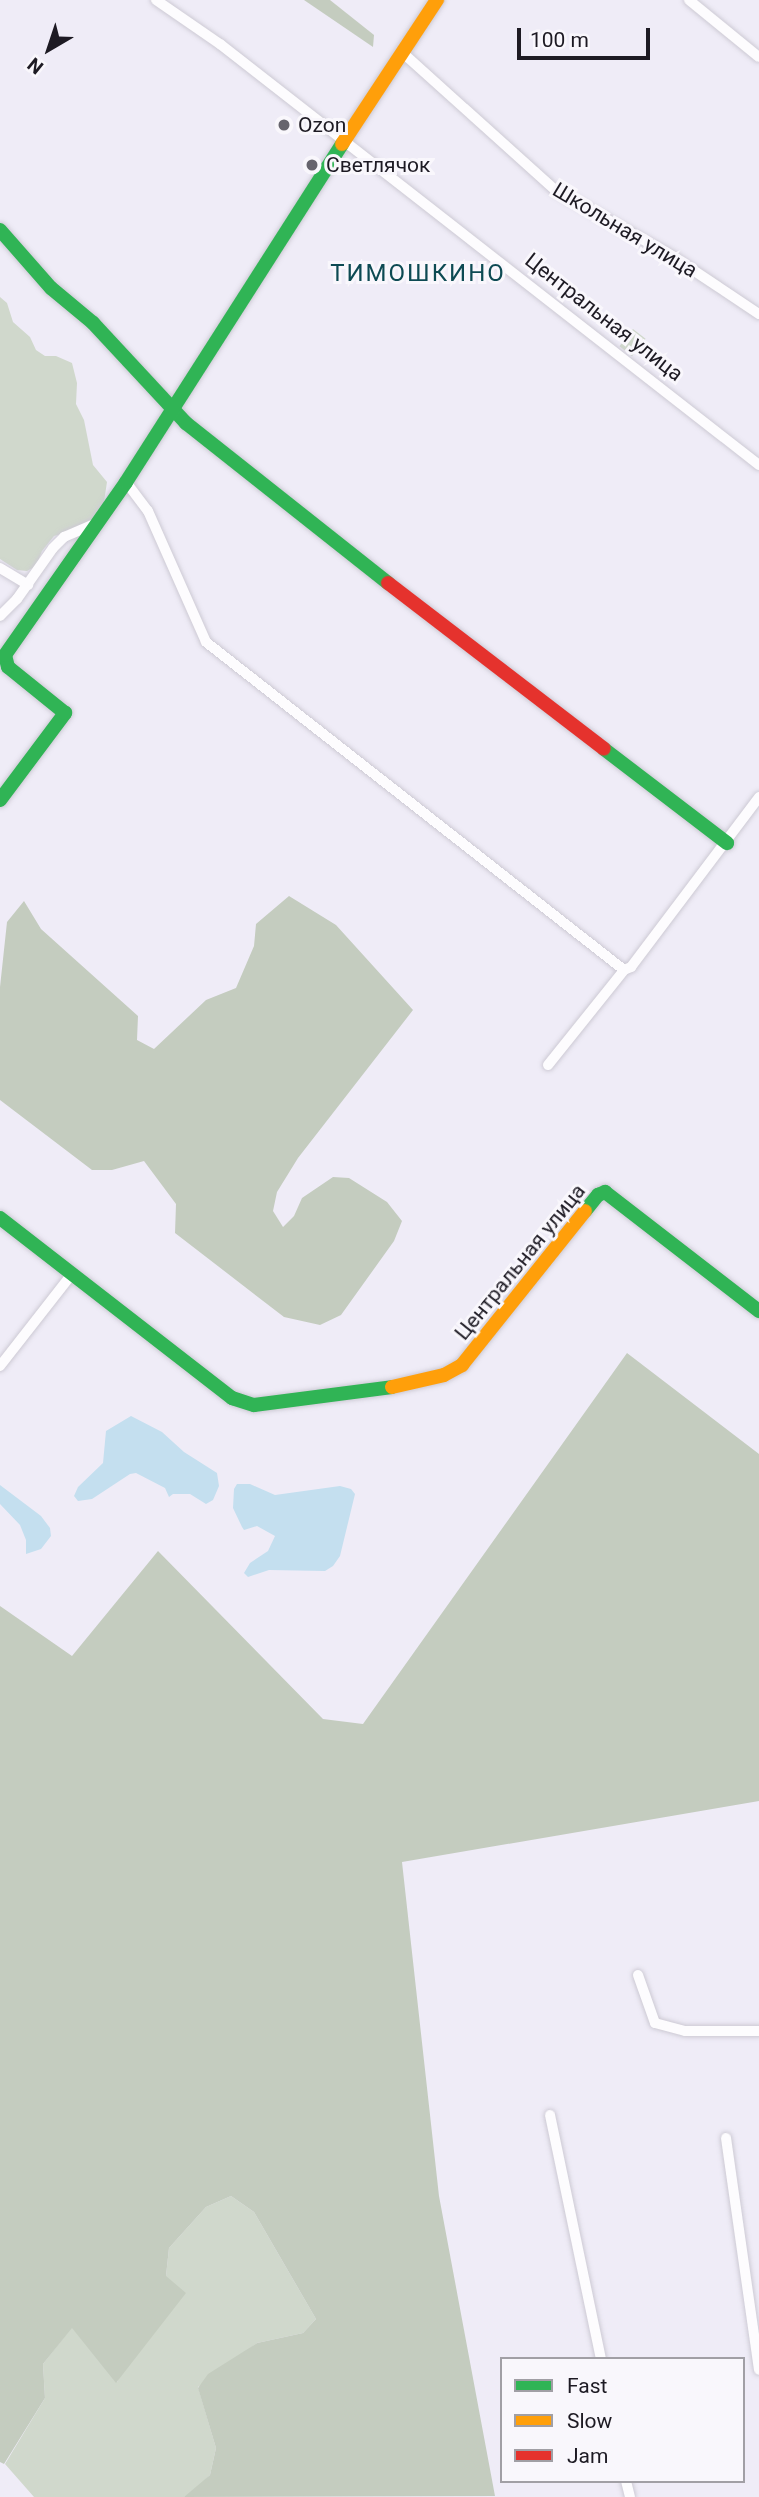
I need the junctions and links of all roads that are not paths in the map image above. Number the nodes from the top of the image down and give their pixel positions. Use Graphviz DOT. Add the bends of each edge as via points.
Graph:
graph roads {
  1 [pos="156,0"];
  2 [pos="437,0"];
  3 [pos="689,0"];
  4 [pos="404,54"];
  5 [pos="759,57"];
  6 [pos="344,139"];
  7 [pos="0,230"];
  8 [pos="759,314"];
  9 [pos="173,408"];
  10 [pos="759,465"];
  11 [pos="126,482"];
  12 [pos="96,524"];
  13 [pos="0,568"];
  14 [pos="28,584"];
  15 [pos="0,616"];
  16 [pos="759,797"];
  17 [pos="0,800"];
  18 [pos="727,843"];
  19 [pos="624,970"];
  20 [pos="548,1065"];
  21 [pos="0,1218"];
  22 [pos="72,1274"];
  23 [pos="757,1304"];
  24 [pos="0,1366"];
  25 [pos="638,1975"];
  26 [pos="759,2031"];
  27 [pos="550,2115"];
  28 [pos="726,2138"];
  29 [pos="601,2357"];
  30 [pos="759,2370"];
  1 -- 6 [label="street, Центральная улица"];
  2 -- 4 [label="street"];
  3 -- 5 [label="street"];
  4 -- 6 [label="street"];
  4 -- 8 [label="street, Школьная улица" via="555,190 675,258"];
  6 -- 9 [label="street"];
  6 -- 10 [label="street, Центральная улица"];
  7 -- 9 [label="street" via="51,288 93,323"];
  9 -- 11 [label="street"];
  9 -- 18 [label="street" via="281,501"];
  11 -- 12 [label="street"];
  11 -- 19 [label="street" via="148,511 206,642"];
  12 -- 14 [label="street" via="64,537"];
  12 -- 17 [label="street" via="5,654 8,667 65,713"];
  13 -- 14 [label="street"];
  14 -- 15 [label="street"];
  16 -- 18 [label="street"];
  18 -- 19 [label="street" via="631,967"];
  19 -- 20 [label="street"];
  21 -- 22 [label="street"];
  22 -- 23 [label="street, Центральная улица" via="213,1385 254,1405 374,1391 444,1376 462,1365 605,1192"];
  22 -- 24 [label="street"];
  25 -- 26 [label="street" via="655,2023 685,2032"];
  27 -- 29 [label="street"];
  28 -- 30 [label="street"];
}
